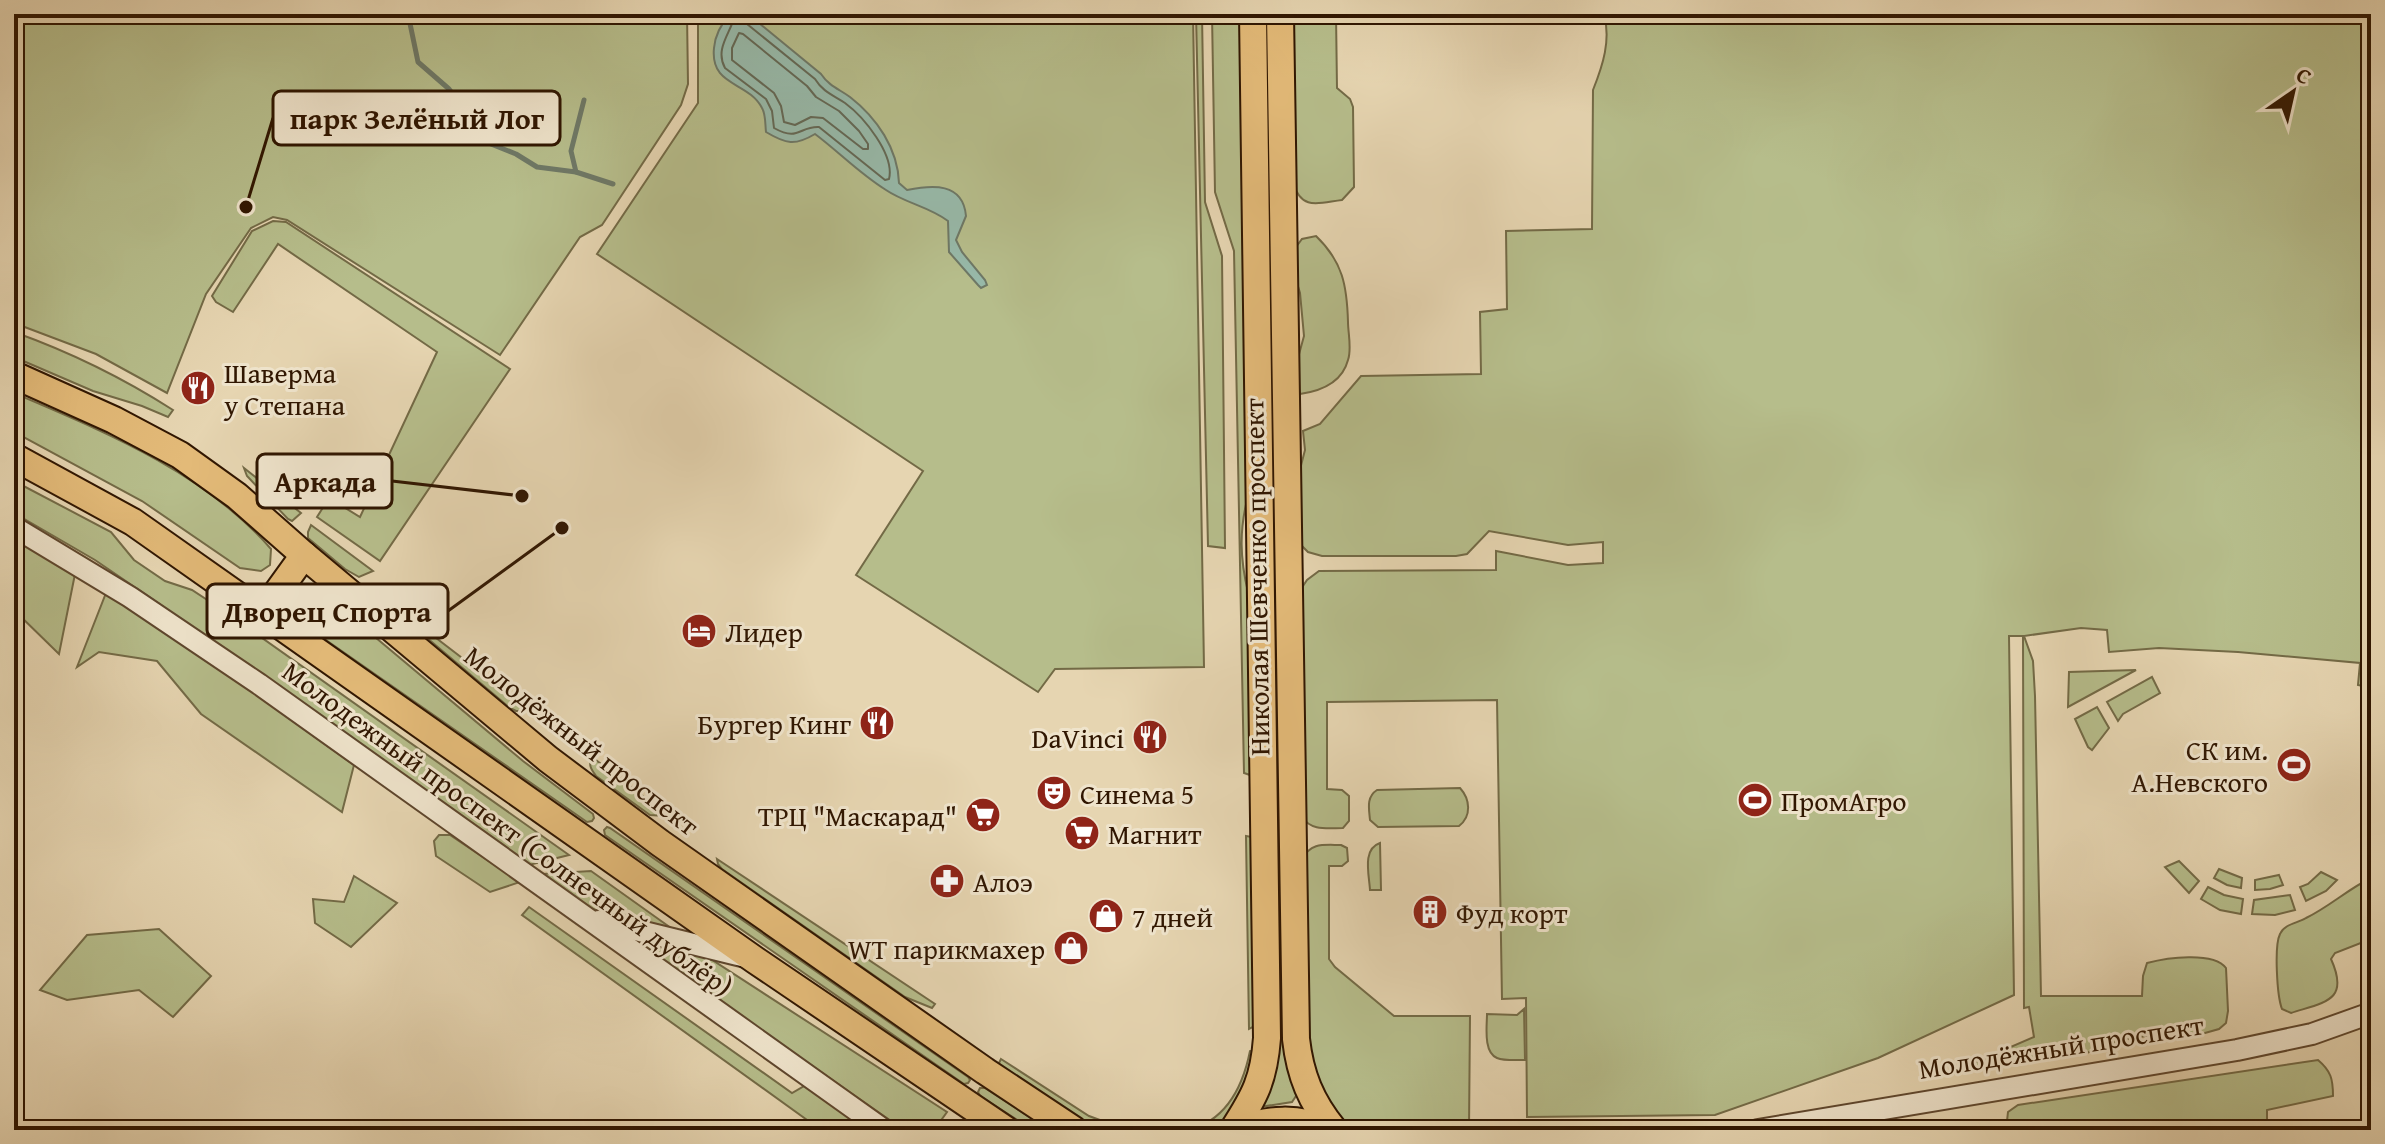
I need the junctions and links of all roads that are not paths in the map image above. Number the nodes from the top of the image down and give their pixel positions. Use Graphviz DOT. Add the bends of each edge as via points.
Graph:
graph roads {
  1 [pos="1253,14"];
  2 [pos="1280,14"];
  3 [pos="1270,214"];
  4 [pos="14,375"];
  5 [pos="14,457"];
  6 [pos="14,527"];
  7 [pos="304,555"];
  8 [pos="263,612"];
  9 [pos="587,918"];
  10 [pos="755,960"];
  11 [pos="2371,1013"];
  12 [pos="884,1130"];
  13 [pos="1006,1130"];
  14 [pos="1074,1130"];
  15 [pos="1233,1130"];
  16 [pos="1240,1130"];
  17 [pos="1325,1130"];
  18 [pos="1334,1130"];
  19 [pos="1758,1130"];
  1 -- 3 [label="main road, Николая Шевченко проспект"];
  2 -- 3 [label="main road, Николая Шевченко проспект"];
  3 -- 15 [label="main road, Николая Шевченко проспект" via="1267,1038 1258,1087"];
  3 -- 18 [label="main road, Николая Шевченко проспект" via="1296,1039 1306,1088"];
  4 -- 7 [label="main road, Молодёжный проспект" via="180,455"];
  5 -- 8 [label="main road" via="133,522"];
  6 -- 9 [label="street, Молодежный проспект (Солнечный дублёр)" via="259,684"];
  7 -- 8 [label="main road"];
  7 -- 14 [label="main road, Молодёжный проспект" via="548,759 670,850"];
  8 -- 10 [label="main road"];
  9 -- 10 [label="street"];
  9 -- 12 [label="street, Молодежный проспект (Солнечный дублёр)"];
  10 -- 13 [label="main road"];
  11 -- 19 [label="street, Молодёжный проспект" via="2312,1034 2237,1050"];
  16 -- 17 [label="main road" via="1259,1122 1289,1120"];
}
